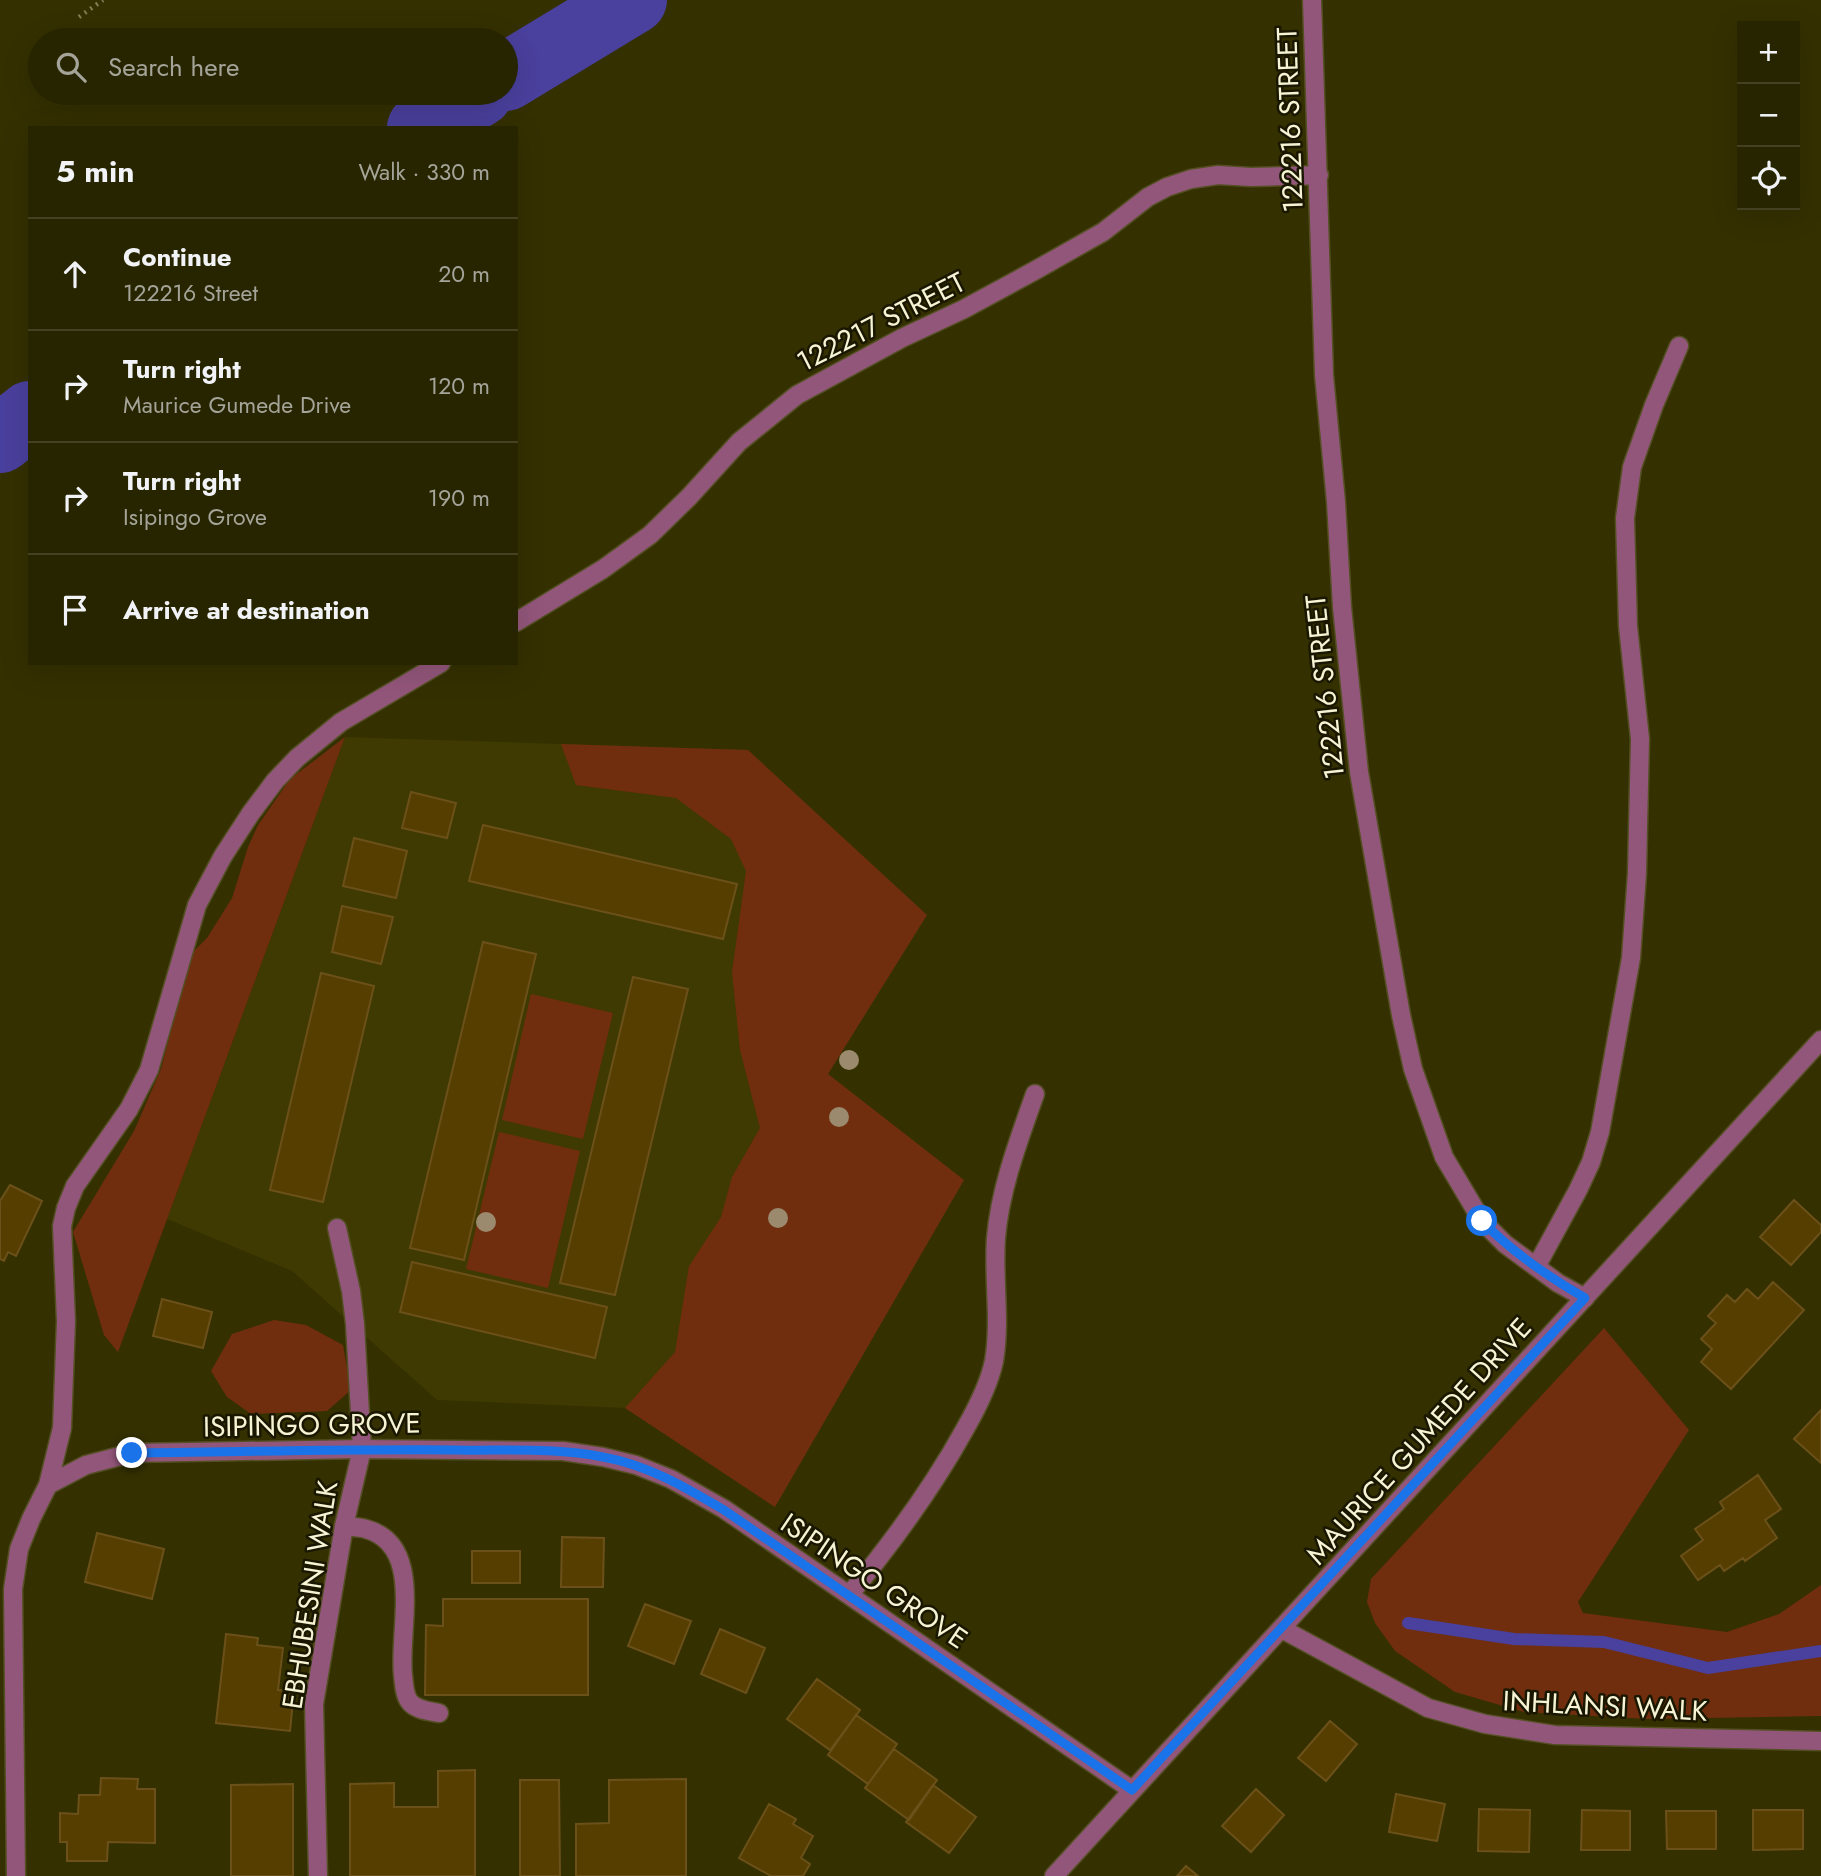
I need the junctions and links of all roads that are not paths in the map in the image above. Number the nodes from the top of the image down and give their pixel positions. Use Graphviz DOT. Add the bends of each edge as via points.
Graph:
graph roads {
  1 [pos="1312,0"];
  2 [pos="1319,175"];
  3 [pos="1679,346"];
  4 [pos="518,621"];
  5 [pos="437,665"];
  6 [pos="1821,1040"];
  7 [pos="1035,1094"];
  8 [pos="337,1228"];
  9 [pos="1536,1267"];
  10 [pos="1585,1298"];
  11 [pos="362,1449"];
  12 [pos="48,1485"];
  13 [pos="344,1526"];
  14 [pos="849,1595"];
  15 [pos="1282,1629"];
  16 [pos="439,1713"];
  17 [pos="1821,1741"];
  18 [pos="1132,1790"];
  19 [pos="16,1876"];
  20 [pos="318,1876"];
  21 [pos="1054,1876"];
  1 -- 2 [label="street, 122216 STREET"];
  2 -- 4 [label="street, 122217 STREET" via="1218,175 1191,179 1148,197 1103,232 1034,271 797,395 739,442 650,535"];
  2 -- 9 [label="street, 122216 STREET" via="1324,375 1342,607 1359,772 1401,1015 1413,1069 1444,1157 1482,1221"];
  3 -- 9 [label="street" via="1632,467 1625,518 1628,626 1640,739 1631,958 1591,1162"];
  5 -- 12 [label="street" via="341,722 297,758 244,824 197,905 149,1070 129,1110 75,1186 66,1208 62,1233 66,1321 62,1428"];
  6 -- 10 [label="street, MAURICE GUMEDE DRIVE"];
  7 -- 14 [label="street" via="996,1236 996,1338 981,1400 951,1455 896,1537"];
  8 -- 11 [label="street, EBHUBESINI WALK" via="354,1313"];
  9 -- 10 [label="street, 122216 STREET"];
  10 -- 15 [label="street, MAURICE GUMEDE DRIVE"];
  11 -- 12 [label="street, ISIPINGO GROVE" via="132,1453 86,1465"];
  11 -- 13 [label="street, EBHUBESINI WALK"];
  11 -- 14 [label="street, ISIPINGO GROVE" via="563,1451 636,1465 724,1510"];
  12 -- 19 [label="street" via="19,1549 13,1588"];
  13 -- 16 [label="street" via="380,1535 400,1558 405,1691 409,1702 419,1709"];
  13 -- 20 [label="street, EBHUBESINI WALK" via="314,1704"];
  14 -- 18 [label="street, ISIPINGO GROVE"];
  15 -- 17 [label="street, INHLANSI WALK" via="1428,1709 1485,1724 1555,1735"];
  15 -- 18 [label="street, MAURICE GUMEDE DRIVE"];
  18 -- 21 [label="street, MAURICE GUMEDE DRIVE"];
}
